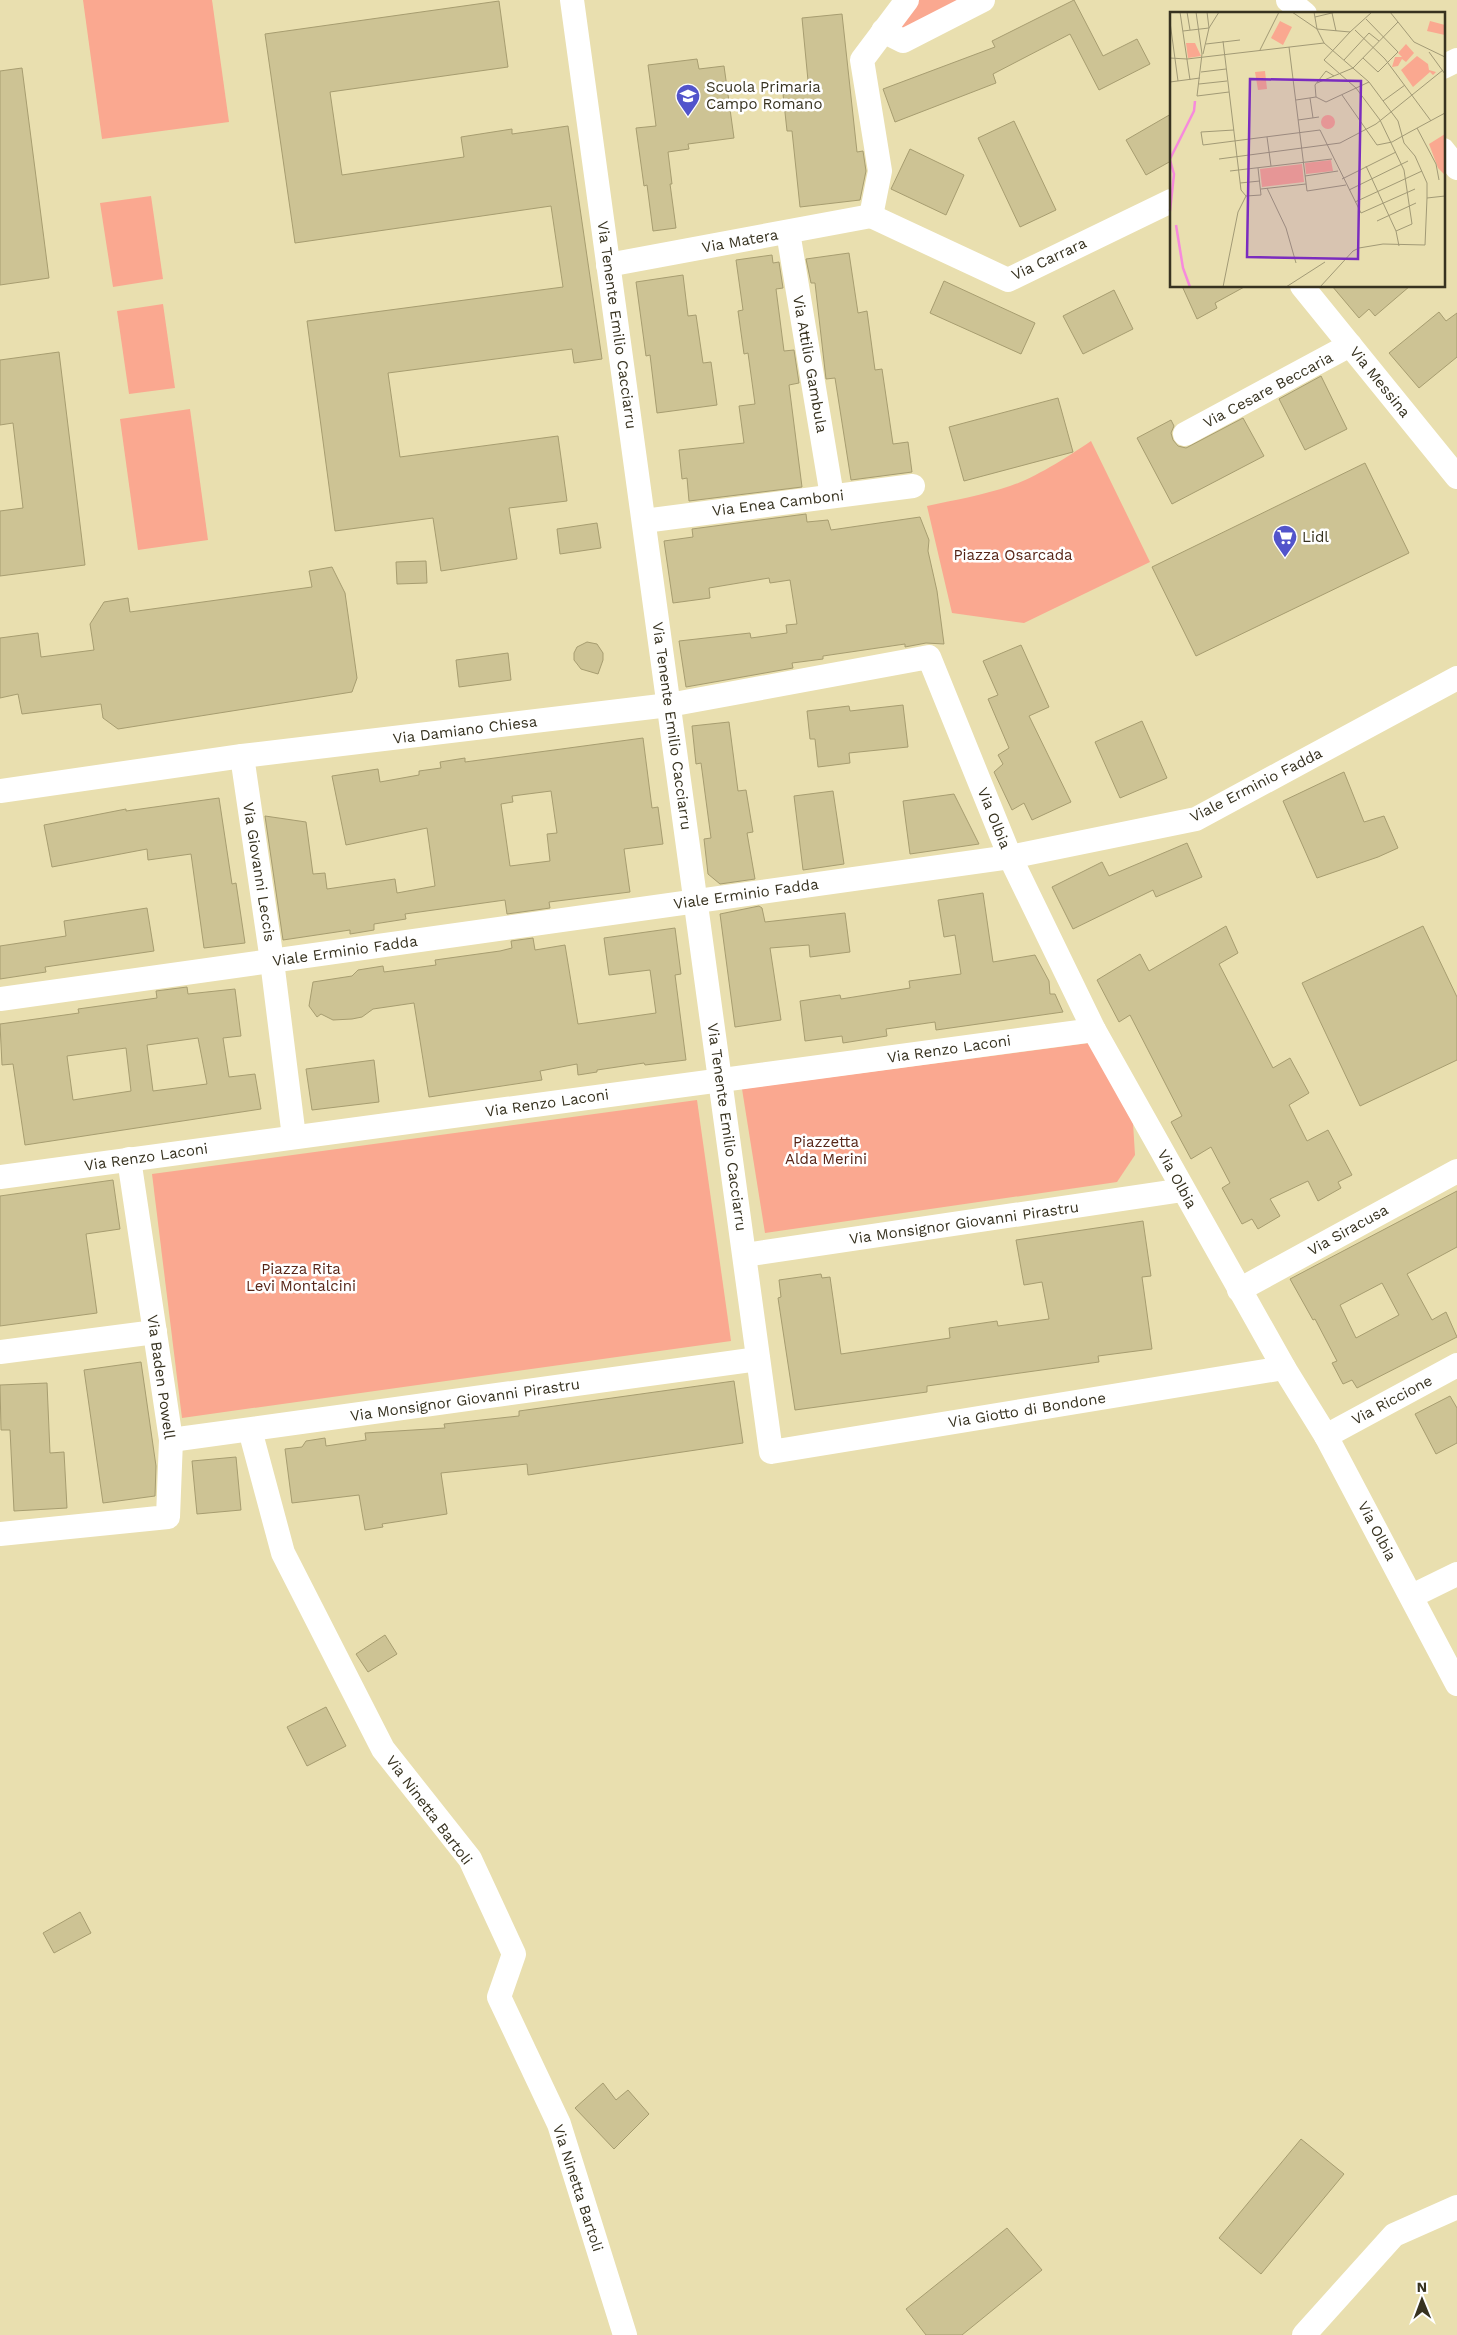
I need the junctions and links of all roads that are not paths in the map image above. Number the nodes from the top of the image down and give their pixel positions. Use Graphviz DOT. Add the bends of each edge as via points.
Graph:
graph roads {
  1 [pos="572,0"];
  2 [pos="907,0"];
  3 [pos="983,0"];
  4 [pos="1288,0"];
  5 [pos="1303,12"];
  6 [pos="883,31"];
  7 [pos="1457,60"];
  8 [pos="1444,66"];
  9 [pos="1444,151"];
  10 [pos="1457,168"];
  11 [pos="1170,201"];
  12 [pos="871,216"];
  13 [pos="788,232"];
  14 [pos="608,265"];
  15 [pos="1304,288"];
  16 [pos="1350,345"];
  17 [pos="1185,434"];
  18 [pos="1457,477"];
  19 [pos="913,486"];
  20 [pos="832,496"];
  21 [pos="644,521"];
  22 [pos="929,658"];
  23 [pos="1457,678"];
  24 [pos="669,705"];
  25 [pos="242,756"];
  26 [pos="0,791"];
  27 [pos="1010,857"];
  28 [pos="696,901"];
  29 [pos="272,961"];
  30 [pos="0,999"];
  31 [pos="1094,1030"];
  32 [pos="721,1080"];
  33 [pos="294,1137"];
  34 [pos="129,1159"];
  35 [pos="1457,1171"];
  36 [pos="0,1177"];
  37 [pos="1183,1190"];
  38 [pos="745,1255"];
  39 [pos="1239,1290"];
  40 [pos="155,1332"];
  41 [pos="0,1352"];
  42 [pos="758,1359"];
  43 [pos="1457,1365"];
  44 [pos="1284,1368"];
  45 [pos="250,1430"];
  46 [pos="1326,1436"];
  47 [pos="171,1440"];
  48 [pos="771,1452"];
  49 [pos="0,1534"];
  50 [pos="1457,1574"];
  51 [pos="1412,1596"];
  52 [pos="1457,1684"];
  53 [pos="1457,2208"];
  54 [pos="625,2335"];
  55 [pos="1304,2335"];
  1 -- 14 [label="street, Via Tenente Emilio Cacciarru"];
  2 -- 6 [label="street"];
  3 -- 6 [label="street" via="903,40"];
  4 -- 5 [label="street"];
  6 -- 12 [label="street" via="862,60 880,171"];
  7 -- 8 [label="street"];
  9 -- 10 [label="street"];
  11 -- 12 [label="street, Via Carrara" via="1008,280"];
  12 -- 13 [label="street, Via Matera"];
  13 -- 14 [label="street, Via Matera"];
  13 -- 20 [label="street, Via Attilio Gambula"];
  14 -- 21 [label="street, Via Tenente Emilio Cacciarru"];
  15 -- 16 [label="street, Via Messina"];
  16 -- 17 [label="street, Via Cesare Beccaria"];
  16 -- 18 [label="street, Via Messina"];
  19 -- 20 [label="street, Via Enea Camboni"];
  20 -- 21 [label="street, Via Enea Camboni"];
  21 -- 24 [label="street, Via Tenente Emilio Cacciarru"];
  22 -- 24 [label="street, Via Damiano Chiesa"];
  22 -- 27 [label="street, Via Olbia"];
  23 -- 27 [label="street, Viale Erminio Fadda" via="1196,819"];
  24 -- 25 [label="street, Via Damiano Chiesa"];
  24 -- 28 [label="street, Via Tenente Emilio Cacciarru"];
  25 -- 26 [label="street, Via Damiano Chiesa"];
  25 -- 29 [label="street, Via Giovanni Leccis"];
  27 -- 28 [label="street, Viale Erminio Fadda"];
  27 -- 31 [label="street, Via Olbia"];
  28 -- 29 [label="street, Viale Erminio Fadda"];
  28 -- 32 [label="street, Via Tenente Emilio Cacciarru"];
  29 -- 30 [label="street, Viale Erminio Fadda"];
  29 -- 33 [label="street, Via Giovanni Leccis"];
  31 -- 32 [label="street, Via Renzo Laconi"];
  31 -- 37 [label="street, Via Olbia"];
  32 -- 33 [label="street, Via Renzo Laconi"];
  32 -- 38 [label="street, Via Tenente Emilio Cacciarru"];
  33 -- 34 [label="street, Via Renzo Laconi"];
  34 -- 36 [label="street, Via Renzo Laconi"];
  34 -- 40 [label="street, Via Baden Powell"];
  35 -- 39 [label="street, Via Siracusa"];
  37 -- 38 [label="street, Via Monsignor Giovanni Pirastru"];
  37 -- 39 [label="street, Via Olbia"];
  38 -- 42 [label="street, Via Tenente Emilio Cacciarru"];
  39 -- 44 [label="street, Via Olbia"];
  40 -- 41 [label="street"];
  40 -- 47 [label="street, Via Baden Powell"];
  42 -- 45 [label="street, Via Monsignor Giovanni Pirastru"];
  42 -- 48 [label="street, Via Tenente Emilio Cacciarru"];
  43 -- 46 [label="street, Via Riccione"];
  44 -- 46 [label="street, Via Olbia"];
  44 -- 48 [label="street, Via Giotto di Bondone"];
  45 -- 47 [label="street, Via Monsignor Giovanni Pirastru"];
  45 -- 54 [label="street, Via Ninetta Bartoli" via="283,1553 292,1571 383,1749 470,1859 514,1954 499,1997 559,2124"];
  46 -- 51 [label="street, Via Olbia"];
  47 -- 49 [label="street, Via Baden Powell" via="168,1517"];
  50 -- 51 [label="street"];
  51 -- 52 [label="street, Via Olbia"];
  53 -- 55 [label="street" via="1394,2235"];
}
